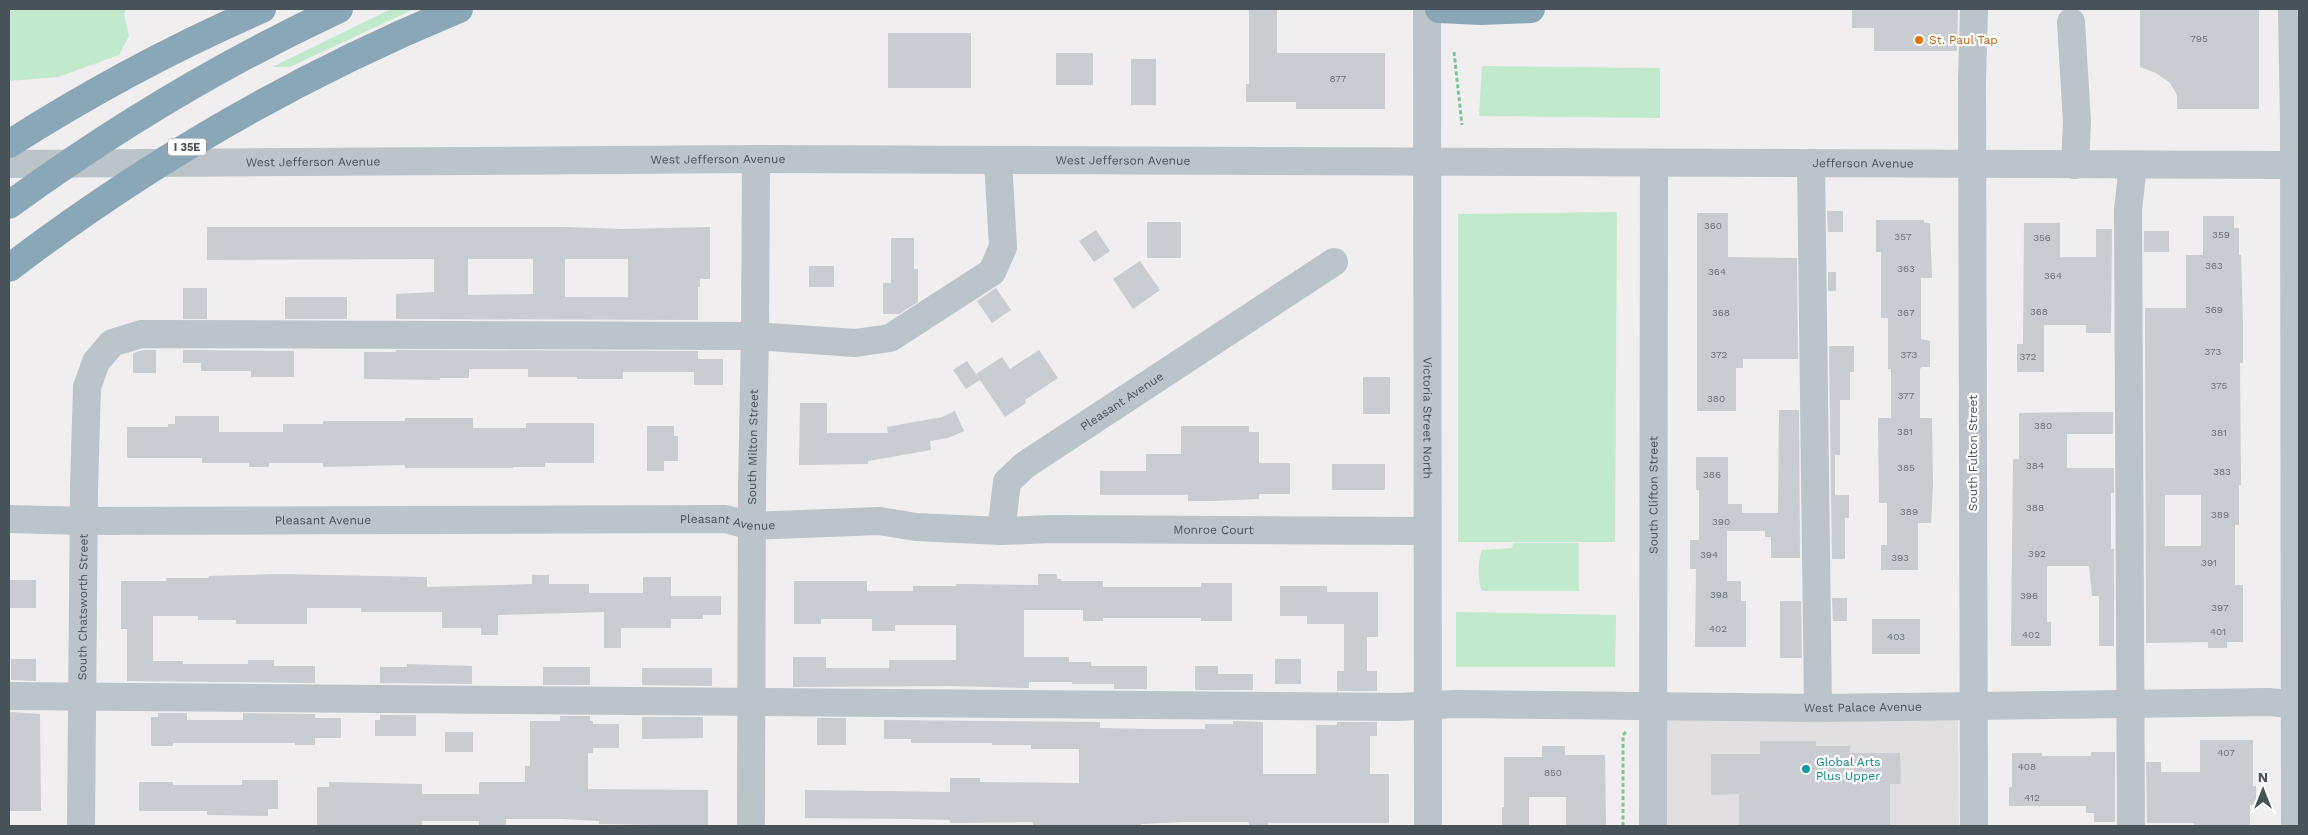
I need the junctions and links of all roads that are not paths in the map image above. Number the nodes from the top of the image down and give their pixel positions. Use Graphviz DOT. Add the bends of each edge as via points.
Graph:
graph roads {
  1 [pos="262,9"];
  2 [pos="339,9"];
  3 [pos="459,9"];
  4 [pos="1426,9"];
  5 [pos="1439,9"];
  6 [pos="1531,9"];
  7 [pos="1974,9"];
  8 [pos="2292,9"];
  9 [pos="2071,22"];
  10 [pos="9,144"];
  11 [pos="756,159"];
  12 [pos="998,160"];
  13 [pos="1427,160"];
  14 [pos="1654,163"];
  15 [pos="1810,163"];
  16 [pos="9,164"];
  17 [pos="2075,164"];
  18 [pos="2133,164"];
  19 [pos="2296,164"];
  20 [pos="1973,165"];
  21 [pos="9,205"];
  22 [pos="46,240"];
  23 [pos="1334,262"];
  24 [pos="9,268"];
  25 [pos="9,280"];
  26 [pos="755,336"];
  27 [pos="9,519"];
  28 [pos="84,521"];
  29 [pos="752,526"];
  30 [pos="1001,531"];
  31 [pos="1427,531"];
  32 [pos="9,696"];
  33 [pos="82,698"];
  34 [pos="751,702"];
  35 [pos="2130,704"];
  36 [pos="1426,705"];
  37 [pos="2297,705"];
  38 [pos="1654,706"];
  39 [pos="1973,706"];
  40 [pos="1818,708"];
  41 [pos="81,826"];
  42 [pos="751,826"];
  43 [pos="1428,826"];
  44 [pos="1653,826"];
  45 [pos="1974,826"];
  46 [pos="2131,826"];
  47 [pos="2295,826"];
  1 -- 10 [label="highway" via="143,66"];
  2 -- 21 [label="highway" via="231,65 101,141"];
  3 -- 22 [label="highway, I 35E" via="334,66 188,146"];
  4 -- 13 [label="street, Victoria Street North"];
  5 -- 6 [label="highway"];
  7 -- 20 [label="street, South Fulton Street"];
  8 -- 19 [label="street"];
  9 -- 17 [label="street" via="2077,122"];
  11 -- 12 [label="street, West Jefferson Avenue"];
  11 -- 16 [label="street, West Jefferson Avenue"];
  11 -- 26 [label="street, South Milton Street"];
  12 -- 13 [label="street, West Jefferson Avenue"];
  12 -- 26 [label="street, South Chatsworth Street" via="1003,247 992,272 890,338 855,343"];
  13 -- 14 [label="street, Jefferson Avenue"];
  13 -- 31 [label="street, Victoria Street North"];
  14 -- 15 [label="street, Jefferson Avenue"];
  14 -- 38 [label="street, South Clifton Street"];
  15 -- 20 [label="street, Jefferson Avenue"];
  15 -- 40 [label="street"];
  17 -- 18 [label="street, Jefferson Avenue"];
  17 -- 20 [label="street, Jefferson Avenue"];
  18 -- 19 [label="street, Jefferson Avenue"];
  18 -- 35 [label="street" via="2128,210"];
  19 -- 37 [label="street"];
  20 -- 39 [label="street, South Fulton Street"];
  22 -- 24 [label="highway, I 35E"];
  22 -- 25 [label="highway"];
  23 -- 30 [label="street, Pleasant Avenue" via="1025,465 1007,482"];
  26 -- 28 [label="street, South Chatsworth Street" via="141,334 112,343 96,362 87,387"];
  26 -- 29 [label="street, South Milton Street"];
  27 -- 28 [label="street, Pleasant Avenue"];
  28 -- 29 [label="street, Pleasant Avenue" via="725,519"];
  28 -- 33 [label="street, South Chatsworth Street"];
  29 -- 30 [label="street, Pleasant Avenue" via="879,521 916,528"];
  29 -- 34 [label="street, South Milton Street"];
  30 -- 31 [label="street, Monroe Court"];
  31 -- 36 [label="street, Victoria Street North"];
  32 -- 33 [label="street, West Palace Avenue"];
  33 -- 34 [label="street, West Palace Avenue"];
  33 -- 41 [label="street, South Chatsworth Street"];
  34 -- 36 [label="street, West Palace Avenue"];
  34 -- 42 [label="street, South Milton Street"];
  35 -- 37 [label="street, West Palace Avenue" via="2268,702"];
  35 -- 39 [label="street, West Palace Avenue"];
  35 -- 46 [label="street"];
  36 -- 38 [label="street, West Palace Avenue"];
  36 -- 43 [label="street, Victoria Street North"];
  37 -- 47 [label="street"];
  38 -- 40 [label="street, West Palace Avenue"];
  38 -- 44 [label="street, South Clifton Street"];
  39 -- 40 [label="street, West Palace Avenue"];
  39 -- 45 [label="street, South Fulton Street"];
}
